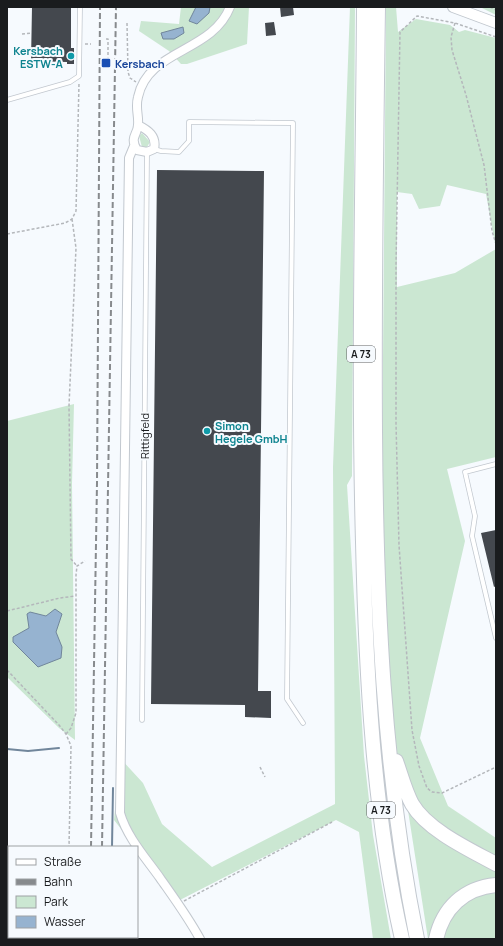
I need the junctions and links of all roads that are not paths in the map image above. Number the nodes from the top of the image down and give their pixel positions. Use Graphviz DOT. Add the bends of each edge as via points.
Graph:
graph roads {
  1 [pos="80,7"];
  2 [pos="230,7"];
  3 [pos="364,7"];
  4 [pos="378,7"];
  5 [pos="452,7"];
  6 [pos="496,23"];
  7 [pos="7,100"];
  8 [pos="138,125"];
  9 [pos="134,146"];
  10 [pos="151,151"];
  11 [pos="496,464"];
  12 [pos="496,638"];
  13 [pos="142,720"];
  14 [pos="303,723"];
  15 [pos="388,736"];
  16 [pos="136,846"];
  17 [pos="138,848"];
  18 [pos="496,864"];
  19 [pos="496,885"];
  20 [pos="398,920"];
  21 [pos="200,939"];
  22 [pos="399,939"];
  23 [pos="402,939"];
  24 [pos="417,939"];
  25 [pos="436,939"];
  1 -- 7 [label="lane" via="79,76 70,82"];
  2 -- 8 [label="street" via="220,25 210,35 162,62 142,84 136,106"];
  3 -- 20 [label="highway, A 73" via="361,438 367,660 378,789"];
  4 -- 15 [label="highway, A 73" via="375,495 382,664"];
  5 -- 6 [label="street"];
  8 -- 9 [label="street"];
  8 -- 10 [label="street, Rittigfeld" via="152,135 155,141"];
  9 -- 10 [label="street" via="137,150"];
  9 -- 16 [label="street" via="129,158 120,812 123,824"];
  10 -- 13 [label="lane, Rittigfeld"];
  10 -- 14 [label="lane" via="179,152 189,141 189,122 293,123 287,700"];
  11 -- 12 [label="lane" via="465,472 475,516 472,536"];
  15 -- 18 [label="highway" via="413,805 424,818 443,832"];
  15 -- 24 [label="highway, A 73" via="397,821"];
  17 -- 21 [label="street" via="179,904"];
  19 -- 25 [label="highway" via="471,890 457,900 448,911"];
  20 -- 22 [label="highway"];
  20 -- 23 [label="highway, A 73"];
}
